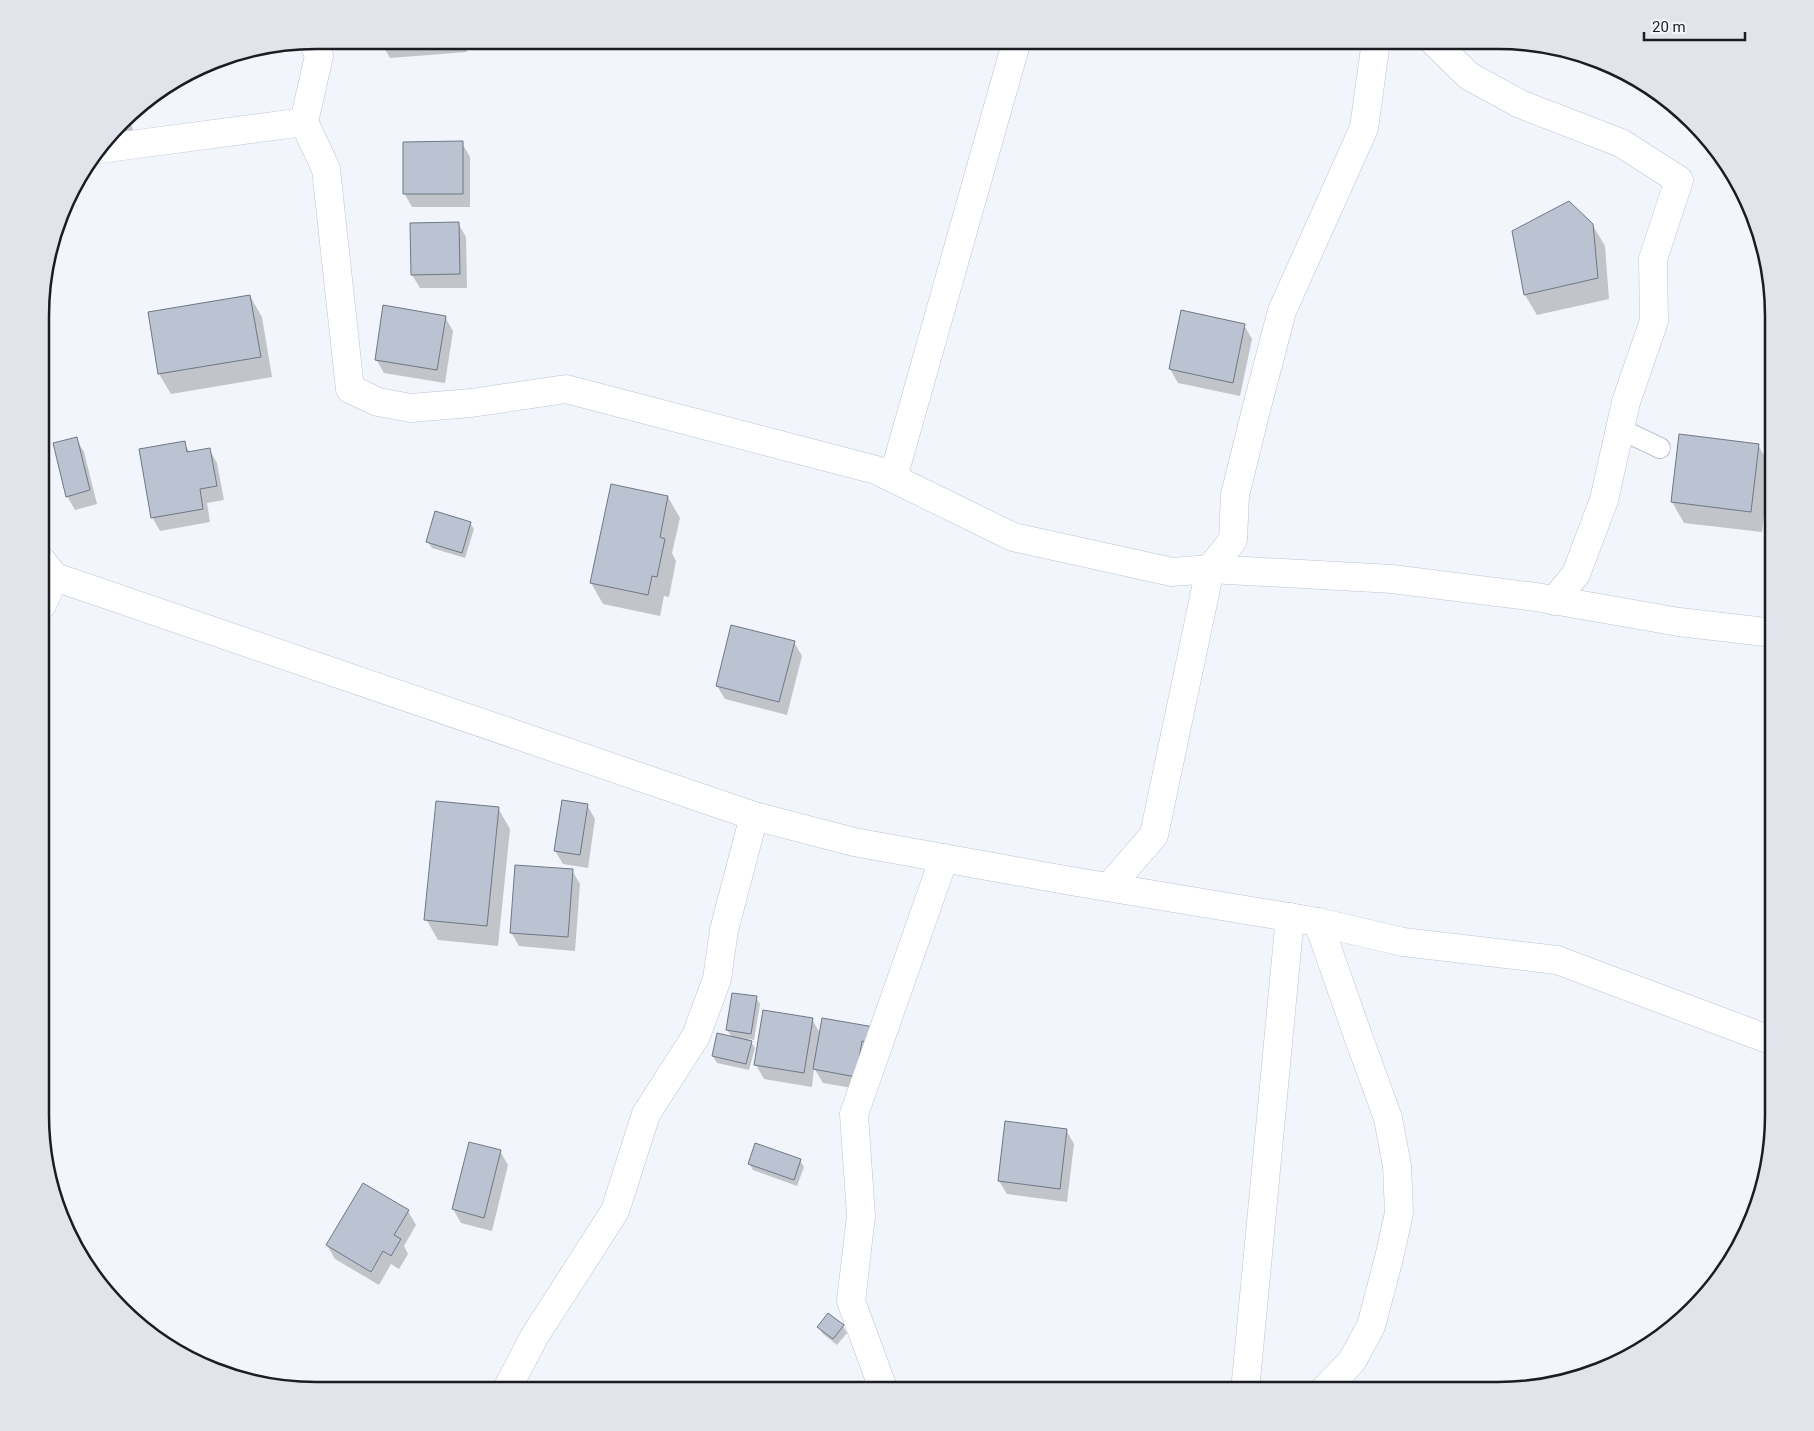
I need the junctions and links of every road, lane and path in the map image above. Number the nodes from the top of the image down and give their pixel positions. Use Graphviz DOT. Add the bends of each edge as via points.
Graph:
graph roads {
  1 [pos="317,49"];
  2 [pos="1014,49"];
  3 [pos="1375,49"];
  4 [pos="1443,49"];
  5 [pos="304,122"];
  6 [pos="108,148"];
  7 [pos="1620,429"];
  8 [pos="1660,448"];
  9 [pos="893,478"];
  10 [pos="49,569"];
  11 [pos="1210,570"];
  12 [pos="1554,600"];
  13 [pos="1765,632"];
  14 [pos="754,816"];
  15 [pos="944,858"];
  16 [pos="1109,887"];
  17 [pos="1290,917"];
  18 [pos="1318,922"];
  19 [pos="1765,1038"];
  20 [pos="510,1382"];
  21 [pos="881,1382"];
  22 [pos="1246,1382"];
  23 [pos="1332,1382"];
  1 -- 5 [label="street" via="320,56"];
  2 -- 9 [label="street"];
  3 -- 11 [label="street" via="1364,128 1282,312 1235,495 1233,540"];
  4 -- 7 [label="street" via="1469,76 1520,104 1622,143 1679,180 1653,259 1654,321"];
  5 -- 6 [label="street"];
  5 -- 9 [label="street" via="326,169 350,389 378,402 411,408 566,389 876,470"];
  7 -- 8 [label="lane"];
  7 -- 12 [label="street" via="1604,500 1576,574"];
  9 -- 11 [label="street" via="1013,537 1172,572"];
  10 -- 14 [label="street"];
  11 -- 12 [label="street" via="1392,580"];
  11 -- 16 [label="street" via="1154,836"];
  12 -- 13 [label="street" via="1678,622"];
  14 -- 15 [label="street" via="854,842"];
  14 -- 20 [label="street" via="724,930 717,979 696,1036 646,1114 615,1211 534,1337"];
  15 -- 16 [label="street"];
  15 -- 21 [label="street" via="854,1114 861,1216 851,1301"];
  16 -- 17 [label="street"];
  17 -- 18 [label="street"];
  17 -- 22 [label="street"];
  18 -- 19 [label="street" via="1403,942 1557,960"];
  18 -- 23 [label="street" via="1388,1118 1397,1166 1399,1213 1371,1326 1352,1361"];
}
